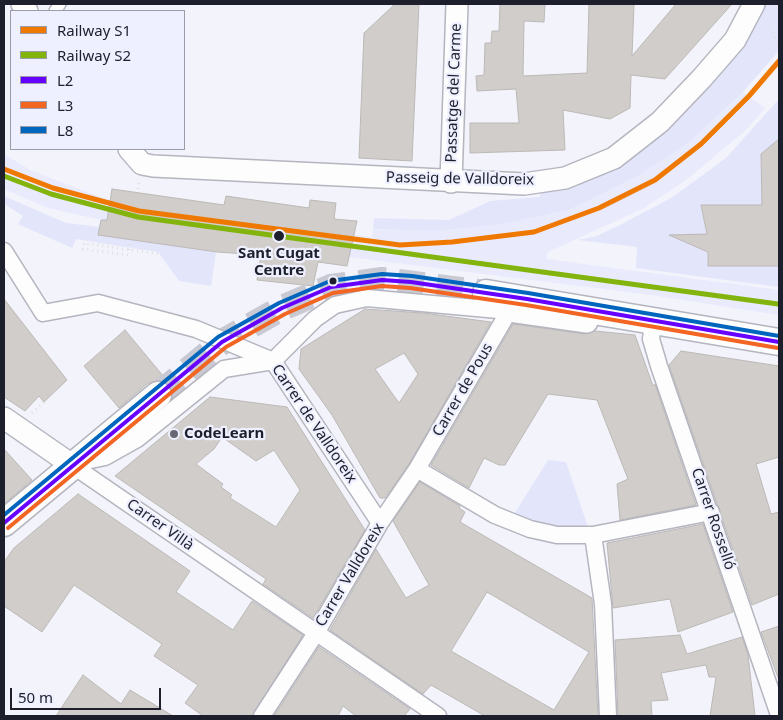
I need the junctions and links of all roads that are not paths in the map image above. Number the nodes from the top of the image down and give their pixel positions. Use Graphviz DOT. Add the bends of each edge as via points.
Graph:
graph roads {
  1 [pos="457,4"];
  2 [pos="758,11"];
  3 [pos="130,150"];
  4 [pos="451,182"];
  5 [pos="4,251"];
  6 [pos="486,292"];
  7 [pos="509,311"];
  8 [pos="645,320"];
  9 [pos="779,342"];
  10 [pos="273,361"];
  11 [pos="158,395"];
  12 [pos="4,418"];
  13 [pos="72,465"];
  14 [pos="417,469"];
  15 [pos="711,512"];
  16 [pos="4,523"];
  17 [pos="380,523"];
  18 [pos="593,535"];
  19 [pos="316,633"];
  20 [pos="779,715"];
  21 [pos="262,716"];
  22 [pos="438,716"];
  23 [pos="608,716"];
  1 -- 4 [label="street, Passatge del Carme"];
  2 -- 4 [label="street, Passeig de Valldoreix" via="660,122 614,158 565,178 524,184"];
  3 -- 4 [label="street, Passeig de Valldoreix" via="142,164 152,166"];
  5 -- 10 [label="street, Carrer de Valldoreix" via="43,313 98,303 196,329"];
  6 -- 8 [label="street"];
  7 -- 8 [label="street" via="623,328"];
  7 -- 10 [label="street" via="367,298 335,305 315,319"];
  7 -- 14 [label="street, Carrer de Pous"];
  8 -- 9 [label="street"];
  8 -- 15 [label="street, Carrer Rosselló"];
  10 -- 13 [label="street" via="224,369 120,450"];
  10 -- 17 [label="street, Carrer de Valldoreix"];
  11 -- 13 [label="street"];
  12 -- 13 [label="street, Carrer Villà"];
  13 -- 16 [label="street"];
  13 -- 19 [label="street, Carrer Villà"];
  14 -- 17 [label="street, Carrer Valldoreix"];
  14 -- 18 [label="street" via="495,515 530,529 557,535"];
  15 -- 18 [label="street"];
  15 -- 20 [label="street, Carrer Rosselló"];
  17 -- 19 [label="street, Carrer Valldoreix"];
  18 -- 23 [label="street" via="603,604"];
  19 -- 21 [label="street"];
  19 -- 22 [label="street, Carrer Valldoreix"];
}
